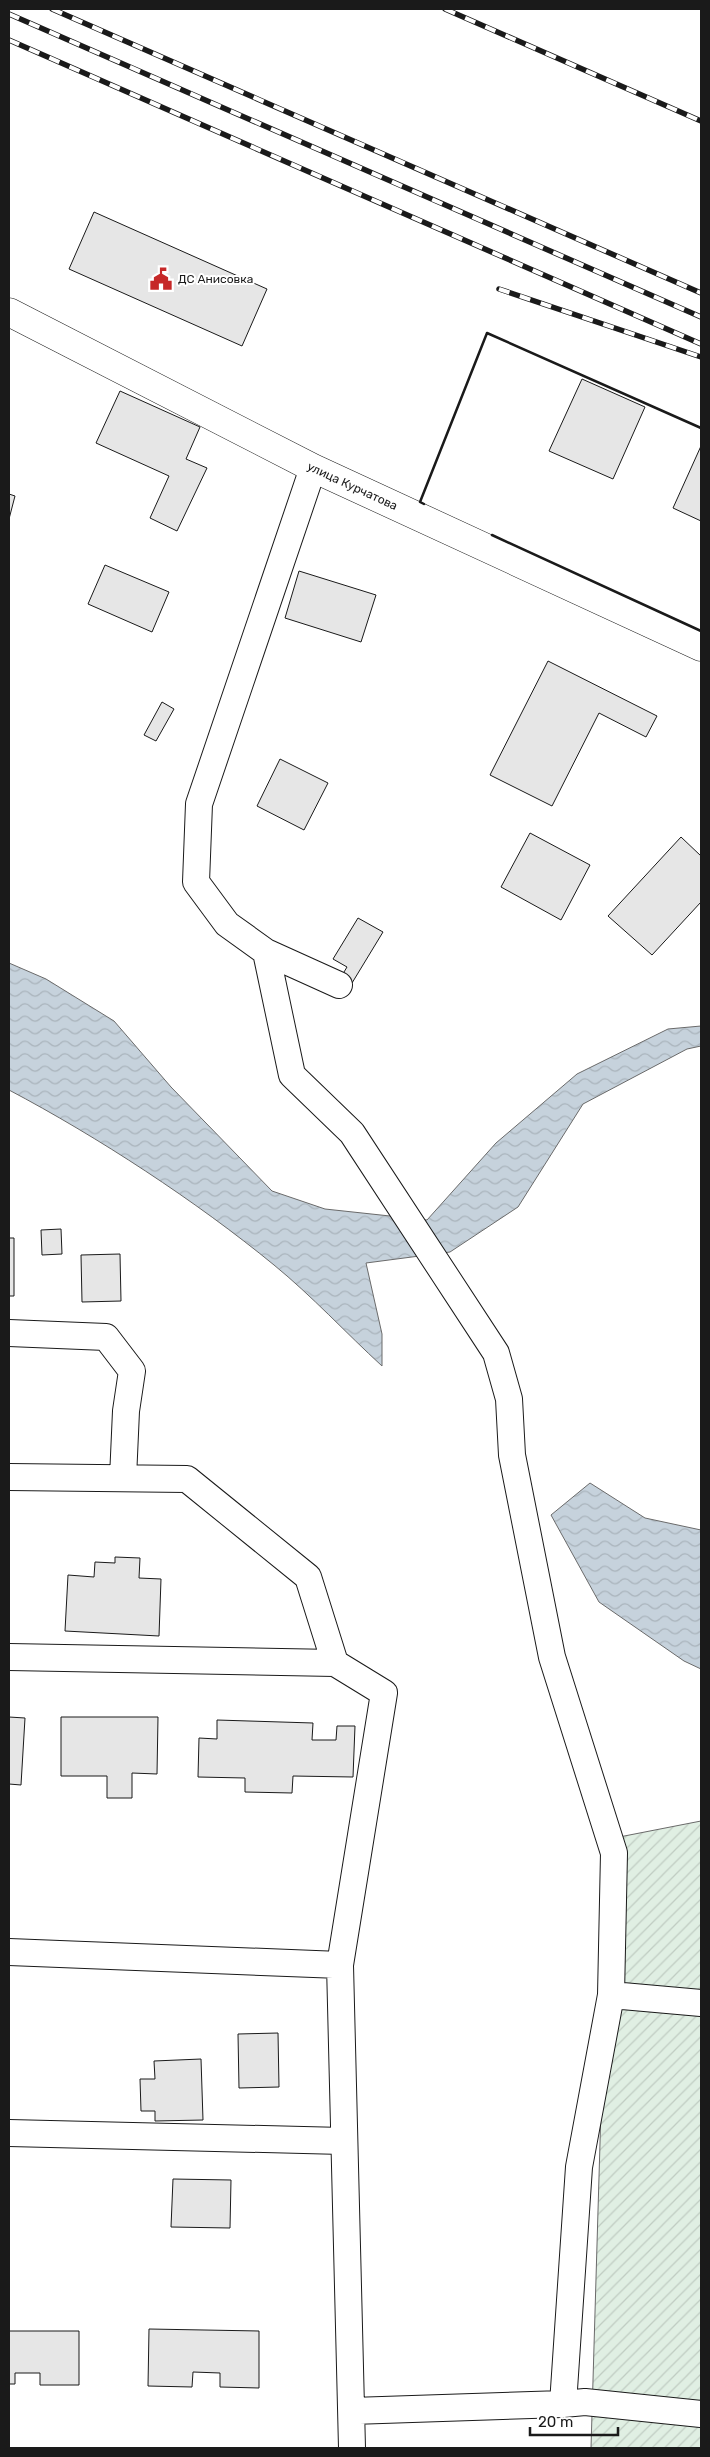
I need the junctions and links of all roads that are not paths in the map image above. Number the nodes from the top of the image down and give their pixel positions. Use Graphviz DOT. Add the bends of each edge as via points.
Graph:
graph roads {
  1 [pos="9,312"];
  2 [pos="313,468"];
  3 [pos="701,647"];
  4 [pos="266,952"];
  5 [pos="339,985"];
  6 [pos="9,1333"];
  7 [pos="9,1477"];
  8 [pos="123,1478"];
  9 [pos="9,1658"];
  10 [pos="335,1663"];
  11 [pos="9,1952"];
  12 [pos="340,1965"];
  13 [pos="611,1995"];
  14 [pos="701,2003"];
  15 [pos="9,2133"];
  16 [pos="343,2141"];
  17 [pos="563,2404"];
  18 [pos="352,2411"];
  19 [pos="701,2414"];
  20 [pos="352,2448"];
  1 -- 2 [label="street, улица Курчатова"];
  2 -- 3 [label="street, улица Курчатова"];
  2 -- 4 [label="street" via="199,804 196,882 226,924"];
  4 -- 5 [label="street"];
  4 -- 13 [label="street" via="292,1075 352,1133 496,1353 509,1399 512,1455 552,1657 614,1853"];
  6 -- 8 [label="street" via="106,1337 132,1371 126,1411"];
  7 -- 8 [label="street"];
  8 -- 10 [label="street" via="187,1479 308,1577"];
  9 -- 10 [label="street"];
  10 -- 12 [label="street" via="384,1693"];
  11 -- 12 [label="street"];
  12 -- 16 [label="street"];
  13 -- 14 [label="street"];
  13 -- 17 [label="street" via="579,2167"];
  15 -- 16 [label="street"];
  16 -- 18 [label="street"];
  17 -- 18 [label="street"];
  17 -- 19 [label="street" via="585,2402"];
  18 -- 20 [label="street"];
}
